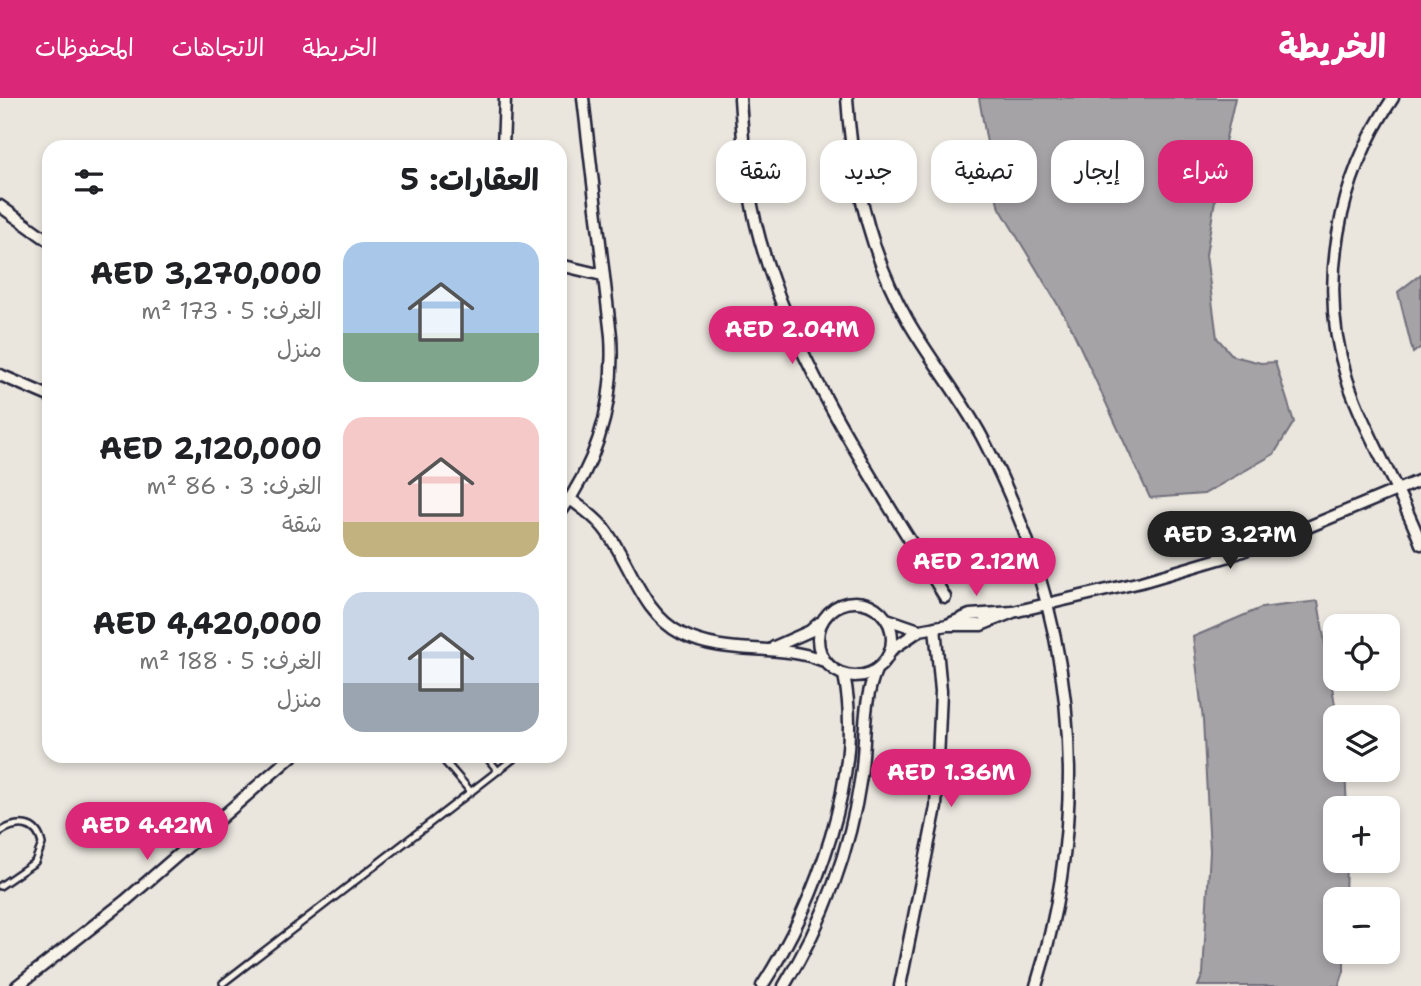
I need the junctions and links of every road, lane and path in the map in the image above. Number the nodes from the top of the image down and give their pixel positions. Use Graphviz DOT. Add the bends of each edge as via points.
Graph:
graph roads {
  1 [pos="505,98"];
  2 [pos="583,98"];
  3 [pos="740,98"];
  4 [pos="847,98"];
  5 [pos="1392,98"];
  6 [pos="503,140"];
  7 [pos="0,206"];
  8 [pos="42,236"];
  9 [pos="567,267"];
  10 [pos="602,275"];
  11 [pos="0,375"];
  12 [pos="42,393"];
  13 [pos="1421,480"];
  14 [pos="1399,491"];
  15 [pos="570,499"];
  16 [pos="567,503"];
  17 [pos="1421,544"];
  18 [pos="945,597"];
  19 [pos="1049,603"];
  20 [pos="886,618"];
  21 [pos="822,621"];
  22 [pos="935,627"];
  23 [pos="920,630"];
  24 [pos="771,648"];
  25 [pos="891,650"];
  26 [pos="824,661"];
  27 [pos="876,670"];
  28 [pos="844,675"];
  29 [pos="283,763"];
  30 [pos="446,763"];
  31 [pos="492,763"];
  32 [pos="508,763"];
  33 [pos="498,771"];
  34 [pos="471,792"];
  35 [pos="0,832"];
  36 [pos="0,886"];
  37 [pos="223,983"];
  38 [pos="17,986"];
  39 [pos="762,986"];
  40 [pos="784,986"];
  41 [pos="900,986"];
  42 [pos="1036,986"];
  1 -- 6 [label="street"];
  2 -- 10 [label="street"];
  3 -- 18 [label="street" via="753,211 788,320 832,412"];
  4 -- 19 [label="street" via="860,196 883,268 908,321 971,417 1006,486 1031,543"];
  5 -- 14 [label="street" via="1363,151 1344,207 1336,253 1336,319 1342,360 1355,399"];
  7 -- 8 [label="street"];
  9 -- 10 [label="street"];
  10 -- 15 [label="street" via="611,346 610,393 597,447"];
  11 -- 12 [label="street"];
  13 -- 14 [label="street"];
  14 -- 17 [label="street"];
  14 -- 19 [label="street" via="1308,527 1141,582"];
  15 -- 16 [label="street"];
  15 -- 24 [label="street" via="603,527 665,623 704,642 749,650"];
  19 -- 22 [label="street" via="1013,612 979,613"];
  19 -- 42 [label="street" via="1065,691 1068,803 1060,887"];
  20 -- 21 [label="street" via="857,602 841,604"];
  20 -- 23 [label="street"];
  20 -- 25 [label="street"];
  21 -- 24 [label="street"];
  21 -- 26 [label="street" via="817,637"];
  22 -- 23 [label="street"];
  22 -- 41 [label="street" via="940,691 936,807"];
  23 -- 25 [label="street"];
  24 -- 26 [label="street"];
  25 -- 27 [label="street"];
  26 -- 28 [label="street"];
  27 -- 28 [label="street"];
  27 -- 40 [label="street" via="869,694 861,776 843,858 819,922"];
  28 -- 39 [label="street" via="846,747 833,831 805,907"];
  29 -- 38 [label="street" via="125,901"];
  30 -- 34 [label="lane"];
  31 -- 33 [label="lane"];
  32 -- 33 [label="lane"];
  33 -- 34 [label="lane"];
  34 -- 37 [label="lane"];
  35 -- 36 [label="lane" via="15,824 27,825 38,832 42,844 34,862"];
}
